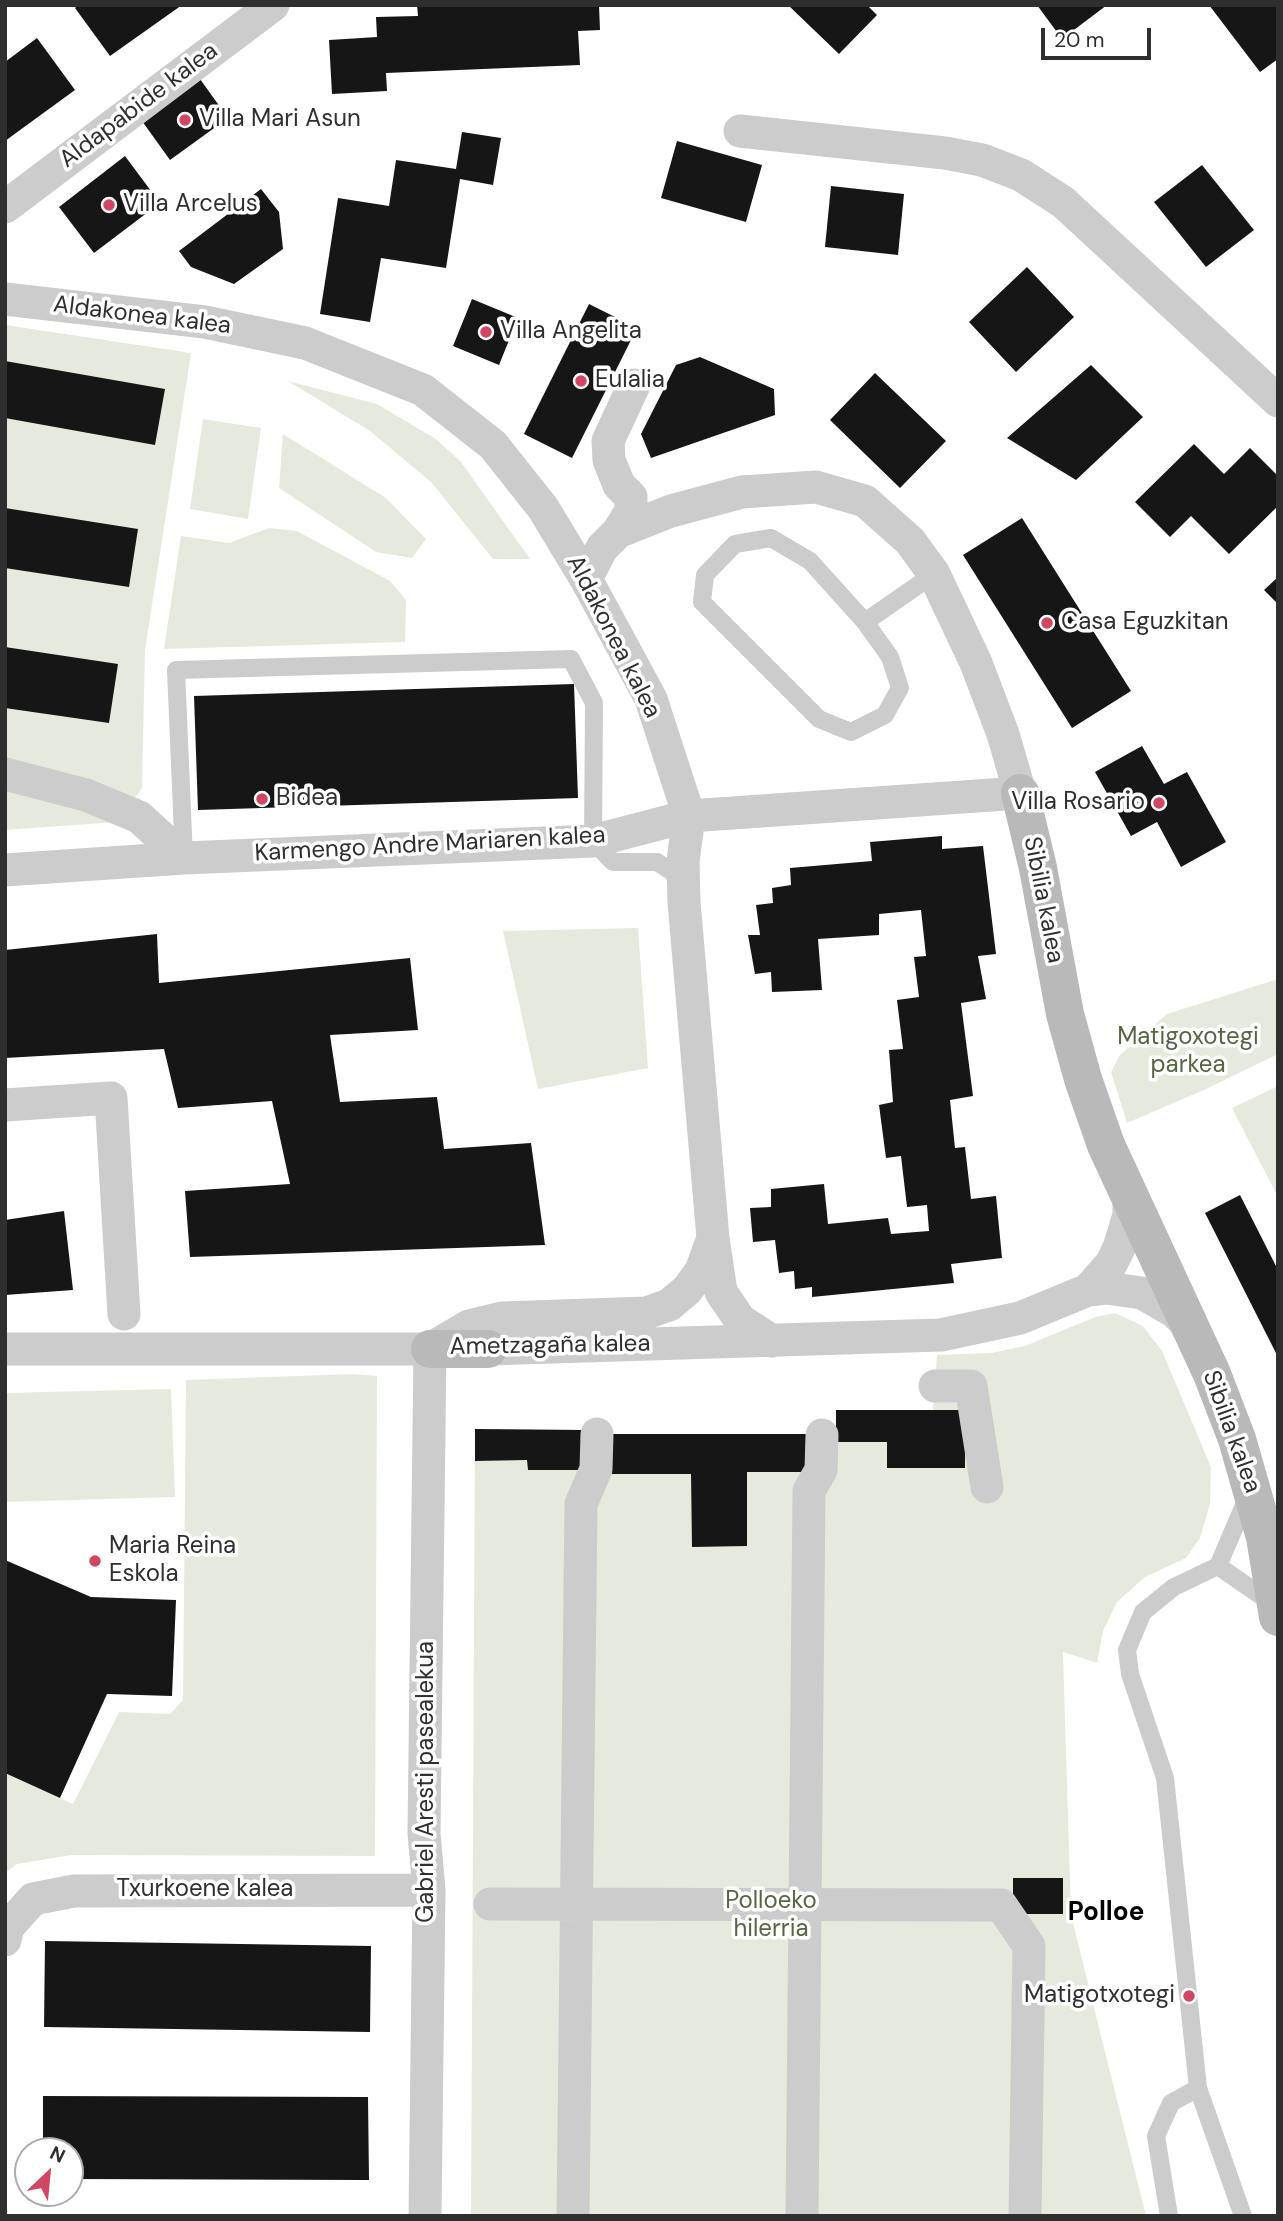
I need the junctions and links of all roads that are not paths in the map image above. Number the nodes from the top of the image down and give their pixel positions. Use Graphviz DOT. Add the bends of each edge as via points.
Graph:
graph roads {
  1 [pos="273,5"];
  2 [pos="740,131"];
  3 [pos="5,207"];
  4 [pos="5,299"];
  5 [pos="634,385"];
  6 [pos="1278,401"];
  7 [pos="618,532"];
  8 [pos="934,573"];
  9 [pos="586,579"];
  10 [pos="865,622"];
  11 [pos="5,774"];
  12 [pos="1020,793"];
  13 [pos="689,816"];
  14 [pos="593,841"];
  15 [pos="184,858"];
  16 [pos="5,870"];
  17 [pos="684,902"];
  18 [pos="5,1105"];
  19 [pos="1129,1197"];
  20 [pos="713,1238"];
  21 [pos="1088,1290"];
  22 [pos="124,1314"];
  23 [pos="1188,1325"];
  24 [pos="772,1341"];
  25 [pos="5,1349"];
  26 [pos="430,1349"];
  27 [pos="488,1349"];
  28 [pos="935,1385"];
  29 [pos="597,1434"];
  30 [pos="822,1435"];
  31 [pos="987,1487"];
  32 [pos="1252,1487"];
  33 [pos="1218,1566"];
  34 [pos="1277,1606"];
  35 [pos="1278,1617"];
  36 [pos="429,1891"];
  37 [pos="490,1904"];
  38 [pos="576,1904"];
  39 [pos="805,1904"];
  40 [pos="5,1940"];
  41 [pos="1198,2088"];
  42 [pos="425,2216"];
  43 [pos="573,2216"];
  44 [pos="802,2216"];
  45 [pos="1025,2216"];
  46 [pos="1169,2216"];
  47 [pos="1243,2216"];
  1 -- 3 [label="street, Aldapabide kalea"];
  2 -- 6 [label="street" via="945,153 982,160 1021,175 1063,202"];
  4 -- 9 [label="street, Aldakonea kalea" via="205,322 260,333 305,343 423,390 493,445 543,508"];
  5 -- 7 [label="street" via="608,441 609,460 619,485 631,497 631,511"];
  7 -- 8 [label="street, Sibilia kalea" via="671,511 742,492 816,487 865,501 910,541"];
  7 -- 9 [label="street, Sibilia kalea" via="602,548"];
  8 -- 10 [label="lane"];
  8 -- 12 [label="street, Sibilia kalea" via="976,663"];
  9 -- 13 [label="street, Aldakonea kalea" via="651,699"];
  10 -- 10 [label="lane" via="810,561 771,538 735,544 705,575 702,603 819,719 851,732 884,715 900,688 890,657"];
  11 -- 15 [label="street" via="86,795 139,817"];
  12 -- 13 [label="street, Karmengo Andre Mariaren kalea"];
  12 -- 19 [label="street, Sibilia kalea" via="1065,1014 1106,1145"];
  13 -- 14 [label="street, Karmengo Andre Mariaren kalea"];
  13 -- 17 [label="street, Aldakonea kalea"];
  14 -- 15 [label="street, Karmengo Andre Mariaren kalea"];
  14 -- 15 [label="lane" via="594,703 571,659 176,670"];
  14 -- 17 [label="lane" via="612,862 657,862 674,873"];
  15 -- 16 [label="street, Karmengo Andre Mariaren kalea"];
  17 -- 20 [label="street, Aldakonea kalea"];
  18 -- 22 [label="street" via="111,1098"];
  19 -- 21 [label="street, Ametzagaña kalea" via="1119,1248"];
  19 -- 23 [label="street, Sibilia kalea"];
  20 -- 24 [label="street, Aldakonea kalea" via="721,1292 729,1307"];
  20 -- 26 [label="street" via="701,1271 669,1305 646,1313 502,1318 469,1326"];
  21 -- 23 [label="street, Ametzagaña kalea" via="1142,1293"];
  21 -- 24 [label="street, Ametzagaña kalea" via="1020,1318 942,1335"];
  23 -- 32 [label="street, Sibilia kalea" via="1222,1400"];
  24 -- 27 [label="street, Ametzagaña kalea"];
  25 -- 26 [label="street, Ametzagaña kalea"];
  26 -- 27 [label="street, Ametzagaña kalea"];
  26 -- 36 [label="street, Gabriel Aresti pasealekua" via="424,1833"];
  28 -- 31 [label="street" via="971,1386"];
  29 -- 38 [label="street" via="596,1469 582,1504"];
  30 -- 39 [label="street" via="821,1470 809,1491"];
  32 -- 33 [label="lane"];
  32 -- 34 [label="street, Sibilia kalea"];
  33 -- 34 [label="lane"];
  33 -- 41 [label="lane" via="1174,1587 1143,1612 1127,1650 1130,1674 1165,1778"];
  34 -- 35 [label="street, Sibilia kalea"];
  36 -- 40 [label="street, Txurkoene kalea" via="74,1891 33,1899 8,1927"];
  36 -- 42 [label="street, Gabriel Aresti pasealekua"];
  37 -- 38 [label="street"];
  38 -- 39 [label="street"];
  38 -- 43 [label="street"];
  39 -- 44 [label="street"];
  39 -- 45 [label="street" via="1001,1905 1029,1946"];
  41 -- 46 [label="lane" via="1171,2103 1156,2136"];
  41 -- 47 [label="lane"];
}
